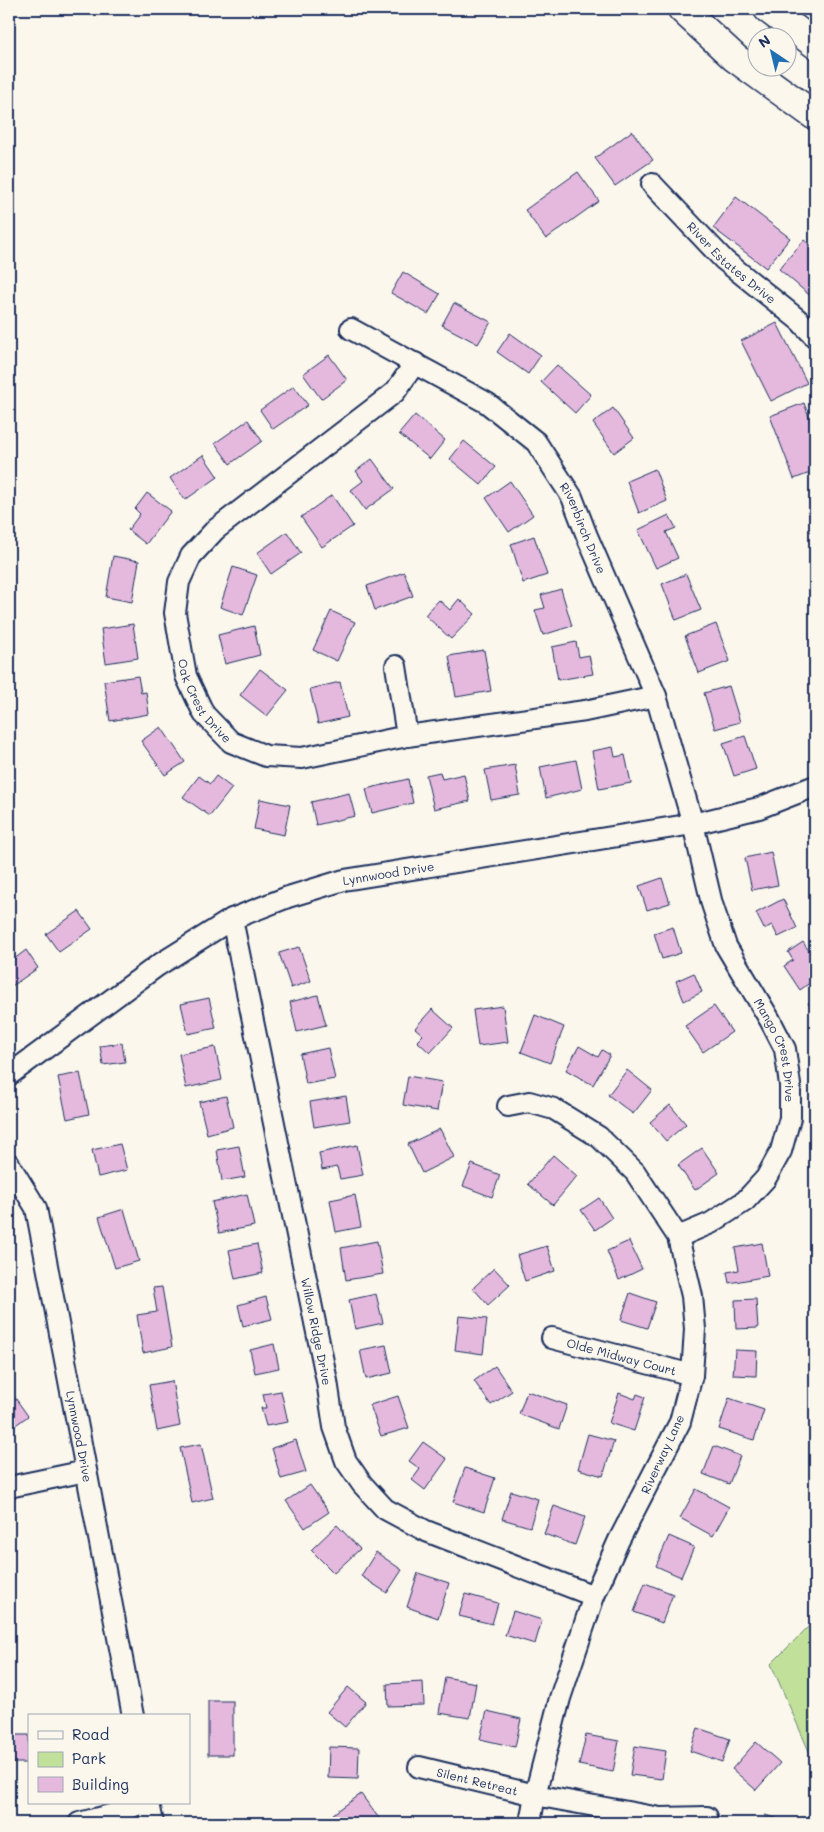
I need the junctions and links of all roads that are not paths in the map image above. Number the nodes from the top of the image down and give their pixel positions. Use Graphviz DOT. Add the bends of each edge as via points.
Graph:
graph roads {
  1 [pos="682,9"];
  2 [pos="768,9"];
  3 [pos="815,44"];
  4 [pos="815,116"];
  5 [pos="652,184"];
  6 [pos="351,328"];
  7 [pos="815,336"];
  8 [pos="415,363"];
  9 [pos="396,666"];
  10 [pos="656,696"];
  11 [pos="407,736"];
  12 [pos="815,786"];
  13 [pos="693,824"];
  14 [pos="232,920"];
  15 [pos="9,1075"];
  16 [pos="508,1106"];
  17 [pos="9,1164"];
  18 [pos="678,1237"];
  19 [pos="552,1338"];
  20 [pos="692,1375"];
  21 [pos="86,1470"];
  22 [pos="9,1487"];
  23 [pos="594,1596"];
  24 [pos="133,1714"];
  25 [pos="419,1767"];
  26 [pos="535,1795"];
  27 [pos="139,1804"];
  28 [pos="149,1804"];
  29 [pos="707,1816"];
  30 [pos="79,1823"];
  31 [pos="153,1823"];
  32 [pos="530,1823"];
  1 -- 4 [label="highway" via="735,58"];
  2 -- 3 [label="highway"];
  5 -- 7 [label="street, River Estates Drive" via="724,260"];
  6 -- 8 [label="street, Riverbirch Drive"];
  8 -- 10 [label="street, Riverbirch Drive" via="487,404 536,442 572,497"];
  8 -- 11 [label="street, Oak Crest Drive" via="395,392 215,530 191,556 179,582 175,613 186,676 204,714 231,742 266,756 302,758"];
  9 -- 11 [label="street"];
  10 -- 11 [label="street, Oak Crest Drive" via="584,711"];
  10 -- 13 [label="street, Riverbirch Drive"];
  12 -- 13 [label="street, Lynnwood Drive" via="759,808"];
  13 -- 14 [label="street, Lynnwood Drive" via="344,880 288,897"];
  13 -- 18 [label="street, Mango Crest Drive" via="712,904 726,946 785,1049 790,1118 782,1151 766,1178 745,1201 711,1223"];
  14 -- 15 [label="street, Lynnwood Drive" via="157,966"];
  14 -- 23 [label="street, Willow Ridge Drive" via="334,1427 346,1462 385,1509 426,1531"];
  16 -- 18 [label="street, Riverway Lane" via="529,1102 554,1109 599,1137 635,1172"];
  17 -- 21 [label="street, Lynnwood Drive" via="36,1208"];
  18 -- 20 [label="street, Riverway Lane" via="695,1329"];
  19 -- 20 [label="street, Olde Midway Court"];
  20 -- 23 [label="street, Riverway Lane" via="680,1422"];
  21 -- 22 [label="street"];
  21 -- 24 [label="street, Lynnwood Drive"];
  23 -- 26 [label="street, Riverway Lane" via="560,1698"];
  25 -- 26 [label="street, Silent Retreat"];
  26 -- 29 [label="street, Silent Retreat" via="660,1818"];
  26 -- 32 [label="street, Riverway Lane"];
  27 -- 30 [label="street"];
  28 -- 31 [label="street"];
}
